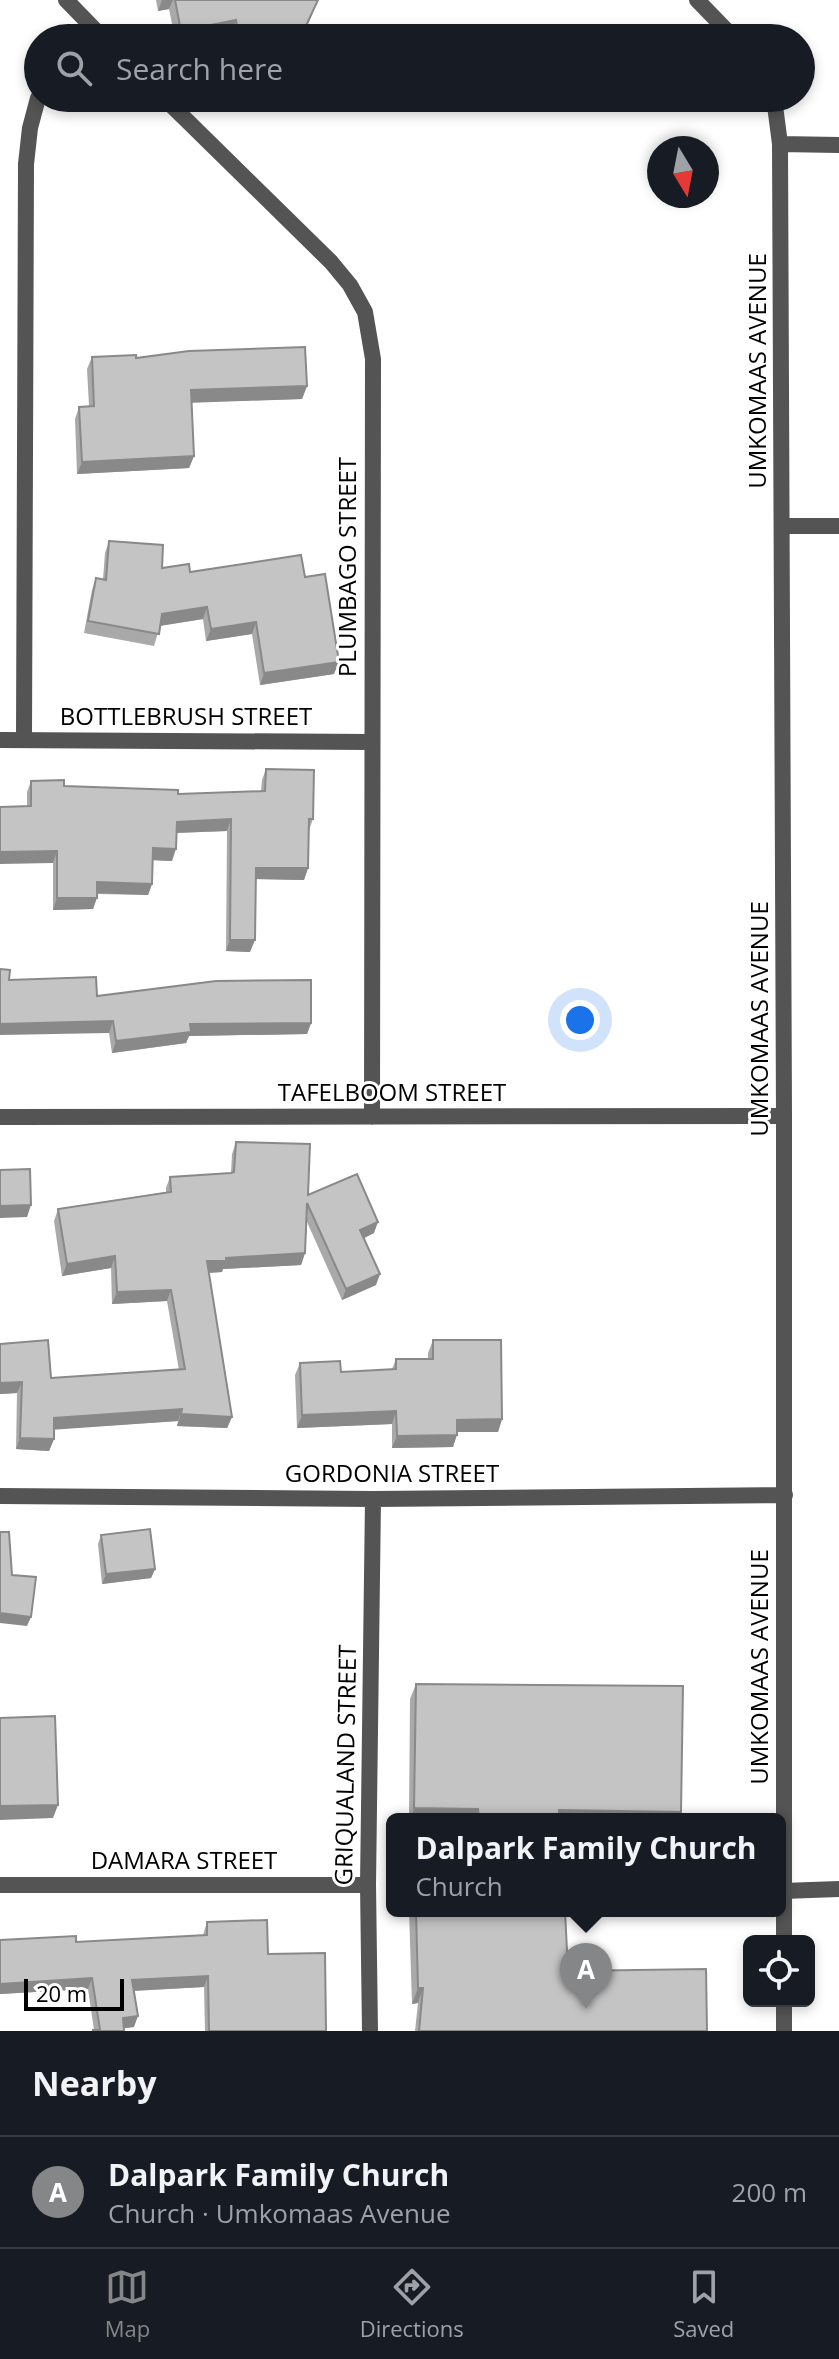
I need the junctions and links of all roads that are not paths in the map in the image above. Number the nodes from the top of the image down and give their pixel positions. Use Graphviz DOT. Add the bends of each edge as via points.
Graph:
graph roads {
  1 [pos="66,0"];
  2 [pos="697,0"];
  3 [pos="89,24"];
  4 [pos="720,24"];
  5 [pos="34,112"];
  6 [pos="178,112"];
  7 [pos="776,112"];
  8 [pos="780,144"];
  9 [pos="839,145"];
  10 [pos="783,526"];
  11 [pos="839,526"];
  12 [pos="24,739"];
  13 [pos="0,740"];
  14 [pos="371,742"];
  15 [pos="784,1116"];
  16 [pos="0,1117"];
  17 [pos="372,1117"];
  18 [pos="785,1495"];
  19 [pos="0,1496"];
  20 [pos="373,1499"];
  21 [pos="783,1813"];
  22 [pos="0,1885"];
  23 [pos="368,1885"];
  24 [pos="839,1889"];
  25 [pos="786,1891"];
  26 [pos="784,2007"];
  27 [pos="370,2031"];
  28 [pos="784,2031"];
  1 -- 3 [label="street"];
  2 -- 4 [label="street"];
  5 -- 12 [label="street" via="26,164"];
  6 -- 14 [label="street, PLUMBAGO STREET" via="331,262 365,312 373,359"];
  7 -- 8 [label="street, UMKOMAAS AVENUE"];
  8 -- 9 [label="street"];
  8 -- 10 [label="street, UMKOMAAS AVENUE"];
  10 -- 11 [label="street"];
  10 -- 15 [label="street, UMKOMAAS AVENUE"];
  12 -- 13 [label="street, BOTTLEBRUSH STREET"];
  12 -- 14 [label="street, BOTTLEBRUSH STREET"];
  14 -- 17 [label="street, PLUMBAGO STREET"];
  15 -- 17 [label="street, TAFELBOOM STREET"];
  15 -- 18 [label="street, UMKOMAAS AVENUE"];
  16 -- 17 [label="street, TAFELBOOM STREET"];
  18 -- 20 [label="street, GORDONIA STREET"];
  18 -- 21 [label="street, UMKOMAAS AVENUE"];
  19 -- 20 [label="street, GORDONIA STREET"];
  20 -- 23 [label="street, GRIQUALAND STREET"];
  22 -- 23 [label="street, DAMARA STREET"];
  23 -- 27 [label="street, GRIQUALAND STREET"];
  24 -- 25 [label="street"];
  26 -- 28 [label="street"];
}
